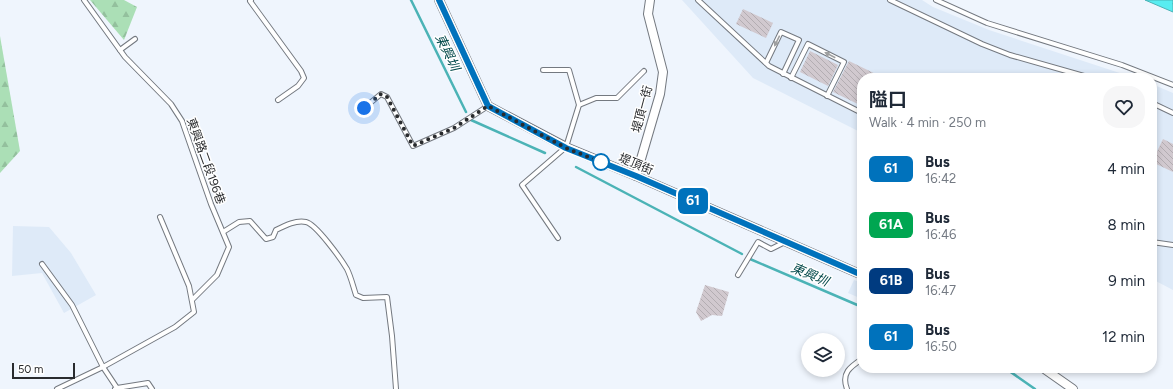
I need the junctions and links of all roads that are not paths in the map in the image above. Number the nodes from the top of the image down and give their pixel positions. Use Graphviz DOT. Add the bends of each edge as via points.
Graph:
graph roads {
  1 [pos="84,0"];
  2 [pos="251,0"];
  3 [pos="439,0"];
  4 [pos="650,0"];
  5 [pos="698,0"];
  6 [pos="890,0"];
  7 [pos="936,0"];
  8 [pos="135,39"];
  9 [pos="120,50"];
  10 [pos="766,63"];
  11 [pos="543,70"];
  12 [pos="644,70"];
  13 [pos="1073,73"];
  14 [pos="1142,73"];
  15 [pos="783,74"];
  16 [pos="791,78"];
  17 [pos="1157,79"];
  18 [pos="1173,85"];
  19 [pos="827,96"];
  20 [pos="278,100"];
  21 [pos="579,105"];
  22 [pos="1157,105"];
  23 [pos="488,106"];
  24 [pos="364,108"];
  25 [pos="857,111"];
  26 [pos="1173,113"];
  27 [pos="566,148"];
  28 [pos="636,176"];
  29 [pos="160,217"];
  30 [pos="223,232"];
  31 [pos="558,238"];
  32 [pos="786,242"];
  33 [pos="1157,243"];
  34 [pos="1173,245"];
  35 [pos="42,264"];
  36 [pos="857,273"];
  37 [pos="738,275"];
  38 [pos="192,300"];
  39 [pos="857,363"];
  40 [pos="103,367"];
  41 [pos="1050,373"];
  42 [pos="116,388"];
  43 [pos="57,389"];
  44 [pos="152,389"];
  45 [pos="396,389"];
  46 [pos="847,389"];
  47 [pos="1073,389"];
  1 -- 9 [label="lane, 東興路二段196巷"];
  2 -- 20 [label="lane" via="304,78 298,86"];
  3 -- 23 [label="street"];
  4 -- 28 [label="street, 堤頂一街" via="648,14 663,72 660,94"];
  5 -- 10 [label="lane"];
  6 -- 13 [label="lane" via="982,44 1010,55"];
  7 -- 14 [label="lane" via="987,23"];
  8 -- 9 [label="lane"];
  9 -- 30 [label="lane, 東興路二段196巷" via="171,104 182,121"];
  10 -- 15 [label="lane"];
  15 -- 10 [label="lane, one-way" via="799,40 781,32"];
  11 -- 21 [label="lane" via="569,70"];
  12 -- 21 [label="lane" via="617,98 596,98"];
  15 -- 16 [label="lane"];
  16 -- 19 [label="lane"];
  19 -- 16 [label="lane, one-way" via="844,62 808,44"];
  17 -- 18 [label="lane"];
  19 -- 25 [label="lane"];
  21 -- 27 [label="lane"];
  22 -- 26 [label="lane"];
  23 -- 24 [label="lane" via="454,128 413,146 387,97 381,94"];
  23 -- 27 [label="street, 堤頂街"];
  27 -- 28 [label="street, 堤頂街"];
  27 -- 31 [label="lane" via="522,184"];
  28 -- 32 [label="street, 堤頂街"];
  29 -- 38 [label="lane" via="189,286"];
  30 -- 38 [label="lane, 東興路二段196巷" via="229,247 217,275"];
  30 -- 45 [label="lane" via="240,222 250,221 266,239 273,237 276,230 292,222 307,222 314,227 335,251 346,269 356,296 387,298"];
  32 -- 36 [label="street, 堤頂街"];
  32 -- 37 [label="lane" via="771,249 758,242"];
  33 -- 34 [label="lane"];
  35 -- 40 [label="lane" via="72,305"];
  38 -- 40 [label="lane" via="194,312 175,327"];
  39 -- 46 [label="lane" via="844,378"];
  40 -- 42 [label="lane"];
  40 -- 43 [label="lane"];
  41 -- 47 [label="street"];
  42 -- 44 [label="lane" via="148,383"];
}
